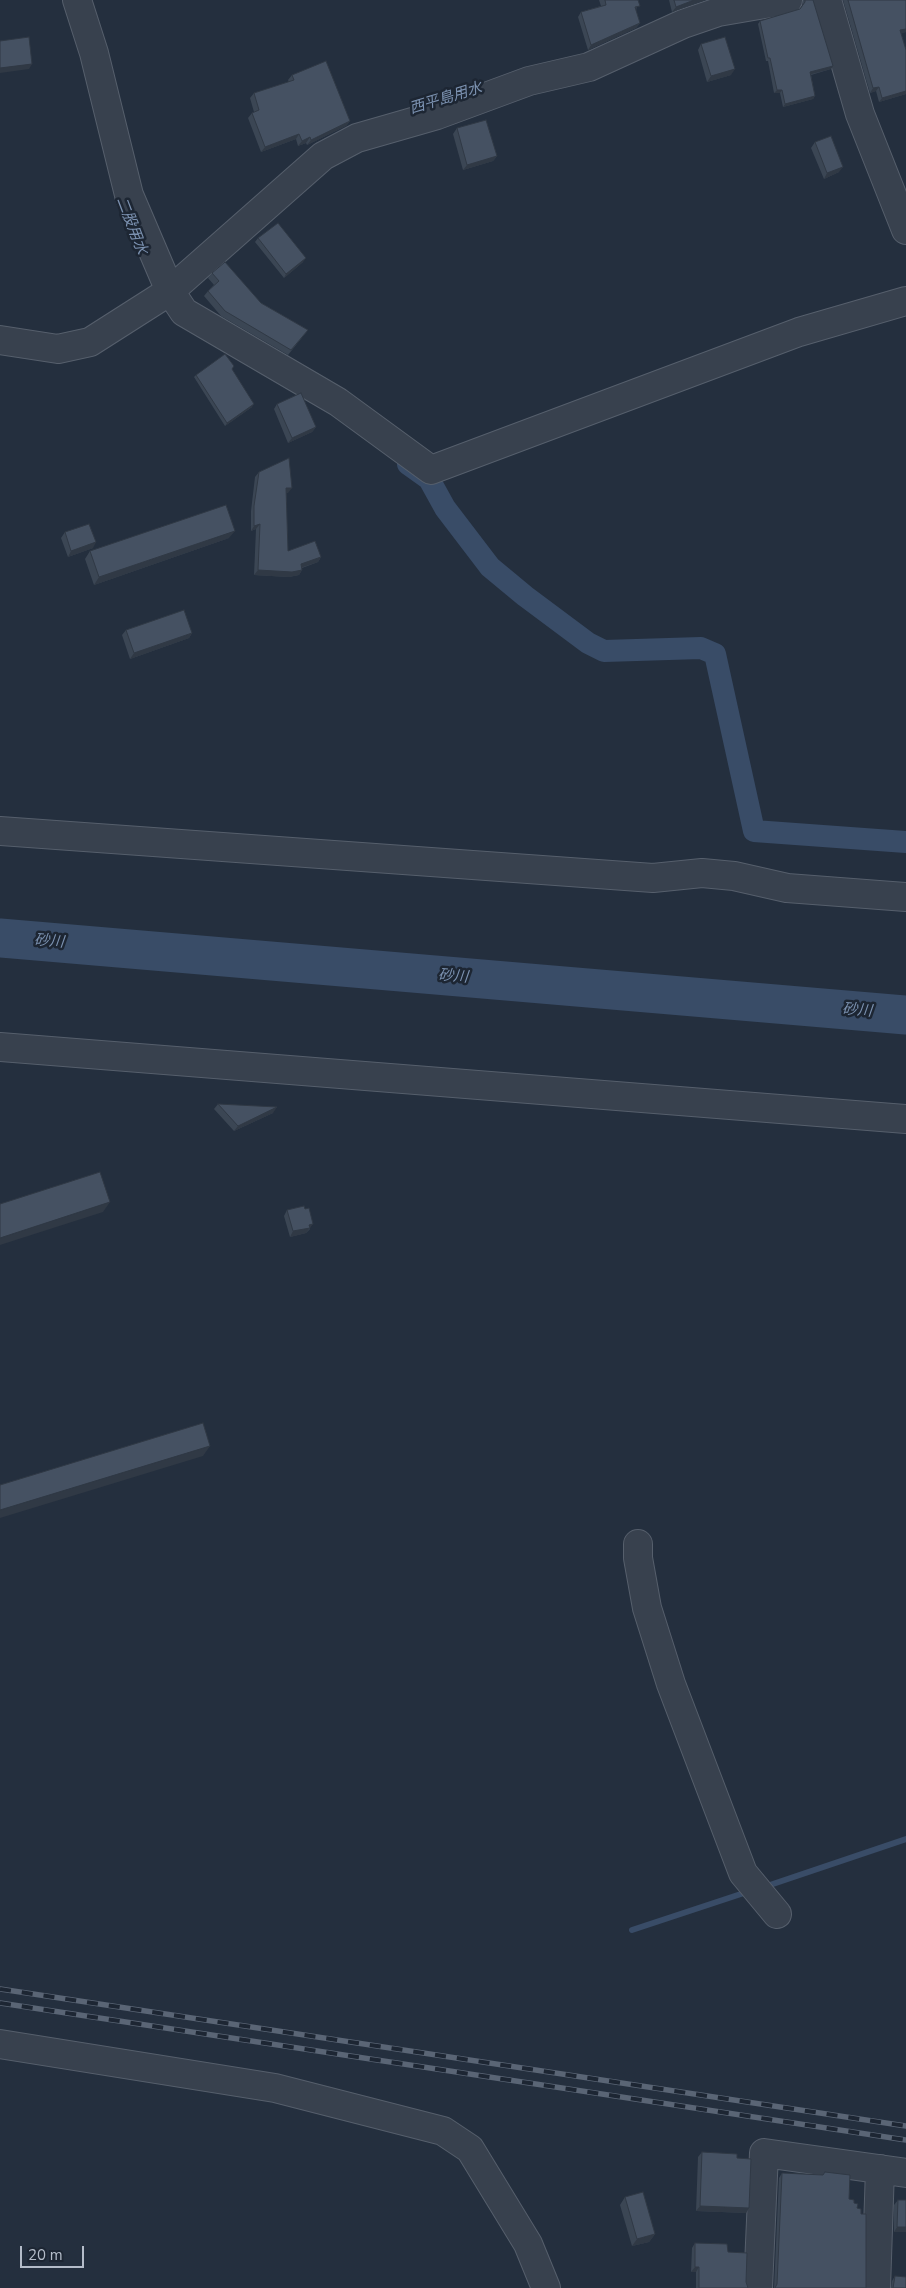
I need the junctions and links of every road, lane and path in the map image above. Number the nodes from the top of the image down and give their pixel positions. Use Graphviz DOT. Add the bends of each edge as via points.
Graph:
graph roads {
  1 [pos="78,0"];
  2 [pos="788,0"];
  3 [pos="827,0"];
  4 [pos="906,230"];
  5 [pos="170,291"];
  6 [pos="906,301"];
  7 [pos="0,340"];
  8 [pos="0,831"];
  9 [pos="906,897"];
  10 [pos="0,1047"];
  11 [pos="906,1119"];
  12 [pos="638,1544"];
  13 [pos="778,1914"];
  14 [pos="0,2044"];
  15 [pos="893,2171"];
  16 [pos="546,2288"];
  17 [pos="758,2288"];
  18 [pos="876,2288"];
  1 -- 5 [label="street" via="129,195"];
  2 -- 5 [label="street" via="718,12 683,24 589,67 529,81 436,115 357,138 323,156"];
  3 -- 4 [label="street" via="860,114"];
  5 -- 6 [label="street" via="184,312 338,402 431,470 800,332"];
  5 -- 7 [label="street" via="90,342 58,349"];
  8 -- 9 [label="street" via="653,878 702,873 734,876 787,888"];
  10 -- 11 [label="street"];
  12 -- 13 [label="street" via="647,1608 674,1693 743,1873"];
  14 -- 16 [label="street" via="275,2088 442,2131 470,2149 528,2244"];
  15 -- 17 [label="street" via="764,2153"];
  15 -- 18 [label="street"];
}
